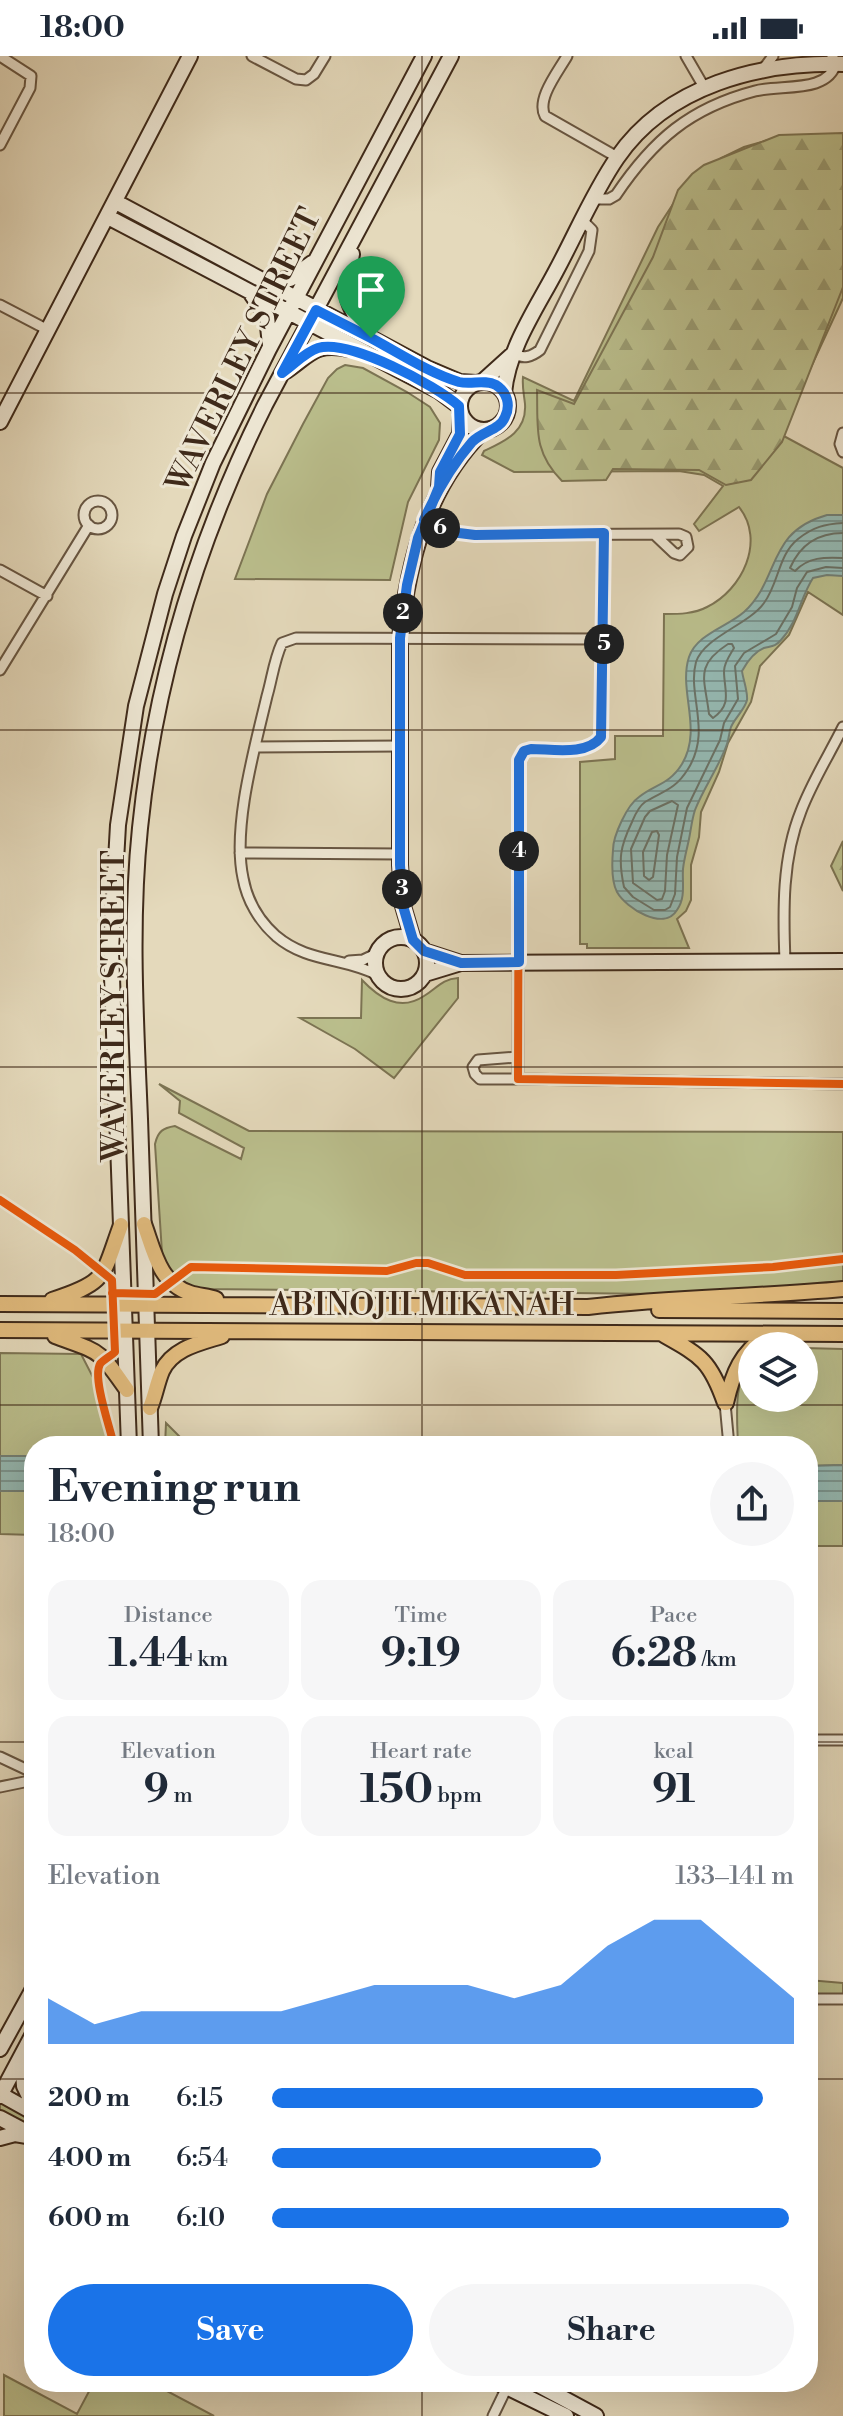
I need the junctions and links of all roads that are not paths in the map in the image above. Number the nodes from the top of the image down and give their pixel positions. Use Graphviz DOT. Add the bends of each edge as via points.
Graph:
graph roads {
  1 [pos="0,56"];
  2 [pos="190,56"];
  3 [pos="252,56"];
  4 [pos="325,56"];
  5 [pos="424,56"];
  6 [pos="451,56"];
  7 [pos="567,56"];
  8 [pos="686,56"];
  9 [pos="837,61"];
  10 [pos="769,62"];
  11 [pos="704,87"];
  12 [pos="0,145"];
  13 [pos="617,157"];
  14 [pos="593,199"];
  15 [pos="116,202"];
  16 [pos="108,217"];
  17 [pos="583,221"];
  18 [pos="355,237"];
  19 [pos="318,258"];
  20 [pos="263,282"];
  21 [pos="250,291"];
  22 [pos="0,305"];
  23 [pos="293,306"];
  24 [pos="312,316"];
  25 [pos="48,330"];
  26 [pos="371,338"];
  27 [pos="269,349"];
  28 [pos="365,353"];
  29 [pos="513,354"];
  30 [pos="282,373"];
  31 [pos="479,382"];
  32 [pos="504,393"];
  33 [pos="460,411"];
  34 [pos="0,422"];
  35 [pos="484,430"];
  36 [pos="843,433"];
  37 [pos="843,452"];
  38 [pos="439,487"];
  39 [pos="424,520"];
  40 [pos="89,525"];
  41 [pos="604,533"];
  42 [pos="655,535"];
  43 [pos="0,570"];
  44 [pos="47,596"];
  45 [pos="400,638"];
  46 [pos="604,639"];
  47 [pos="0,670"];
  48 [pos="843,727"];
  49 [pos="401,746"];
  50 [pos="255,747"];
  51 [pos="240,853"];
  52 [pos="400,854"];
  53 [pos="403,906"];
  54 [pos="389,941"];
  55 [pos="418,945"];
  56 [pos="378,953"];
  57 [pos="785,961"];
  58 [pos="843,961"];
  59 [pos="342,962"];
  60 [pos="519,962"];
  61 [pos="461,963"];
  62 [pos="425,974"];
  63 [pos="378,975"];
  64 [pos="518,1057"];
  65 [pos="518,1079"];
  66 [pos="843,1084"];
  67 [pos="144,1224"];
  68 [pos="121,1225"];
  69 [pos="843,1289"];
  70 [pos="0,1304"];
  71 [pos="41,1304"];
  72 [pos="124,1305"];
  73 [pos="147,1305"];
  74 [pos="240,1305"];
  75 [pos="588,1307"];
  76 [pos="843,1311"];
  77 [pos="0,1330"];
  78 [pos="39,1330"];
  79 [pos="125,1331"];
  80 [pos="148,1331"];
  81 [pos="237,1332"];
  82 [pos="662,1334"];
  83 [pos="738,1334"];
  84 [pos="818,1334"];
  85 [pos="843,1334"];
  86 [pos="738,1361"];
  87 [pos="127,1390"];
  88 [pos="725,1403"];
  89 [pos="150,1408"];
  90 [pos="129,1436"];
  91 [pos="151,1436"];
  92 [pos="728,1436"];
  93 [pos="818,1740"];
  94 [pos="843,1740"];
  95 [pos="0,1757"];
  96 [pos="24,1768"];
  97 [pos="24,1782"];
  98 [pos="0,1787"];
  99 [pos="818,1999"];
  100 [pos="843,1999"];
  101 [pos="24,2006"];
  102 [pos="13,2026"];
  103 [pos="0,2037"];
  104 [pos="0,2049"];
  105 [pos="23,2053"];
  106 [pos="24,2086"];
  107 [pos="0,2095"];
  108 [pos="24,2108"];
  109 [pos="0,2118"];
  110 [pos="24,2131"];
  111 [pos="24,2135"];
  112 [pos="0,2138"];
  113 [pos="501,2392"];
  114 [pos="520,2392"];
  115 [pos="552,2392"];
  116 [pos="493,2416"];
  117 [pos="566,2416"];
  118 [pos="596,2416"];
  1 -- 12 [label="street" via="31,76 30,88"];
  2 -- 15 [label="main road"];
  3 -- 4 [label="street" via="306,80"];
  5 -- 19 [label="main road, WAVERLEY STREET"];
  6 -- 18 [label="main road, WAVERLEY STREET"];
  7 -- 13 [label="street" via="541,110"];
  8 -- 11 [label="street"];
  9 -- 10 [label="main road"];
  9 -- 14 [label="street" via="834,73 817,84 771,87 698,112 650,149 616,195"];
  10 -- 11 [label="main road"];
  11 -- 13 [label="main road" via="648,125"];
  13 -- 14 [label="main road"];
  14 -- 17 [label="main road"];
  15 -- 16 [label="main road"];
  15 -- 20 [label="main road"];
  16 -- 21 [label="main road"];
  16 -- 25 [label="main road"];
  17 -- 29 [label="main road"];
  17 -- 29 [label="street" via="592,230 589,251 540,350 531,356"];
  18 -- 24 [label="main road, WAVERLEY STREET"];
  18 -- 26 [label="main road" via="347,296"];
  19 -- 20 [label="main road" via="290,279"];
  19 -- 23 [label="main road, WAVERLEY STREET"];
  20 -- 23 [label="main road"];
  21 -- 23 [label="main road"];
  21 -- 27 [label="main road" via="267,317"];
  22 -- 25 [label="street"];
  23 -- 24 [label="main road"];
  23 -- 27 [label="main road, WAVERLEY STREET"];
  24 -- 26 [label="main road"];
  24 -- 28 [label="main road"];
  24 -- 30 [label="main road, WAVERLEY STREET"];
  25 -- 34 [label="main road"];
  26 -- 31 [label="main road" via="449,378"];
  27 -- 68 [label="main road, WAVERLEY STREET" via="184,536 152,637 129,744 112,924"];
  28 -- 30 [label="main road" via="319,348"];
  28 -- 33 [label="main road" via="446,395"];
  29 -- 31 [label="main road"];
  29 -- 32 [label="main road"];
  30 -- 67 [label="main road, WAVERLEY STREET" via="239,460 198,566 171,652 149,763 134,939"];
  31 -- 32 [label="main road"];
  31 -- 33 [label="main road" via="463,394"];
  32 -- 35 [label="main road" via="504,420"];
  33 -- 35 [label="main road" via="473,427"];
  33 -- 38 [label="main road" via="460,434 440,472"];
  35 -- 38 [label="main road"];
  36 -- 37 [label="street"];
  38 -- 39 [label="main road"];
  39 -- 41 [label="street" via="475,535"];
  39 -- 45 [label="main road"];
  40 -- 44 [label="street"];
  41 -- 42 [label="street"];
  41 -- 46 [label="street"];
  43 -- 44 [label="street"];
  44 -- 47 [label="street"];
  45 -- 46 [label="street"];
  45 -- 49 [label="main road"];
  45 -- 50 [label="street" via="286,640 277,655"];
  46 -- 60 [label="street" via="601,737 583,748 531,749 519,760"];
  48 -- 57 [label="street" via="806,799 791,843"];
  49 -- 50 [label="street"];
  49 -- 52 [label="main road"];
  50 -- 51 [label="street"];
  51 -- 52 [label="street"];
  51 -- 59 [label="street" via="247,895 276,936 305,954"];
  52 -- 53 [label="main road"];
  53 -- 54 [label="main road"];
  53 -- 55 [label="main road"];
  54 -- 55 [label="main road" via="405,938"];
  54 -- 56 [label="main road"];
  55 -- 61 [label="main road"];
  55 -- 62 [label="main road"];
  56 -- 59 [label="street"];
  56 -- 63 [label="main road"];
  57 -- 58 [label="main road"];
  57 -- 60 [label="main road"];
  59 -- 63 [label="street"];
  60 -- 61 [label="main road"];
  60 -- 64 [label="street"];
  61 -- 62 [label="main road"];
  62 -- 63 [label="main road" via="402,989"];
  64 -- 65 [label="street"];
  64 -- 65 [label="street" via="478,1060 473,1067 480,1079"];
  65 -- 66 [label="street"];
  67 -- 73 [label="main road, WAVERLEY STREET"];
  67 -- 74 [label="main road" via="160,1269 170,1281 189,1293"];
  68 -- 71 [label="main road" via="107,1265 94,1283"];
  68 -- 72 [label="main road, WAVERLEY STREET"];
  69 -- 75 [label="main road, ABINOJII MIKANAH"];
  70 -- 71 [label="main road, ABINOJII MIKANAH"];
  71 -- 72 [label="main road, ABINOJII MIKANAH"];
  72 -- 73 [label="main road, ABINOJII MIKANAH"];
  72 -- 79 [label="main road, WAVERLEY STREET"];
  73 -- 74 [label="main road, ABINOJII MIKANAH"];
  73 -- 80 [label="main road, WAVERLEY STREET"];
  74 -- 75 [label="main road, ABINOJII MIKANAH"];
  75 -- 76 [label="main road"];
  77 -- 78 [label="main road, ABINOJII MIKANAH"];
  78 -- 79 [label="main road, ABINOJII MIKANAH"];
  78 -- 87 [label="main road" via="95,1350"];
  79 -- 80 [label="main road, ABINOJII MIKANAH"];
  79 -- 87 [label="main road, WAVERLEY STREET"];
  80 -- 81 [label="main road, ABINOJII MIKANAH"];
  80 -- 89 [label="main road, WAVERLEY STREET"];
  81 -- 82 [label="main road, ABINOJII MIKANAH"];
  81 -- 89 [label="main road" via="191,1346 170,1359"];
  82 -- 83 [label="main road, ABINOJII MIKANAH"];
  82 -- 88 [label="main road" via="709,1366"];
  84 -- 85 [label="main road, ABINOJII MIKANAH"];
  86 -- 88 [label="main road"];
  87 -- 90 [label="main road, WAVERLEY STREET"];
  88 -- 92 [label="street"];
  89 -- 91 [label="main road, WAVERLEY STREET"];
  93 -- 94 [label="street"];
  95 -- 96 [label="street"];
  97 -- 98 [label="street"];
  99 -- 100 [label="street"];
  101 -- 102 [label="main road"];
  102 -- 103 [label="main road"];
  102 -- 104 [label="main road"];
  105 -- 106 [label="main road"];
  105 -- 107 [label="main road"];
  107 -- 108 [label="main road"];
  109 -- 110 [label="main road"];
  111 -- 112 [label="main road"];
  113 -- 116 [label="street"];
  114 -- 117 [label="main road"];
  115 -- 118 [label="main road"];
}
